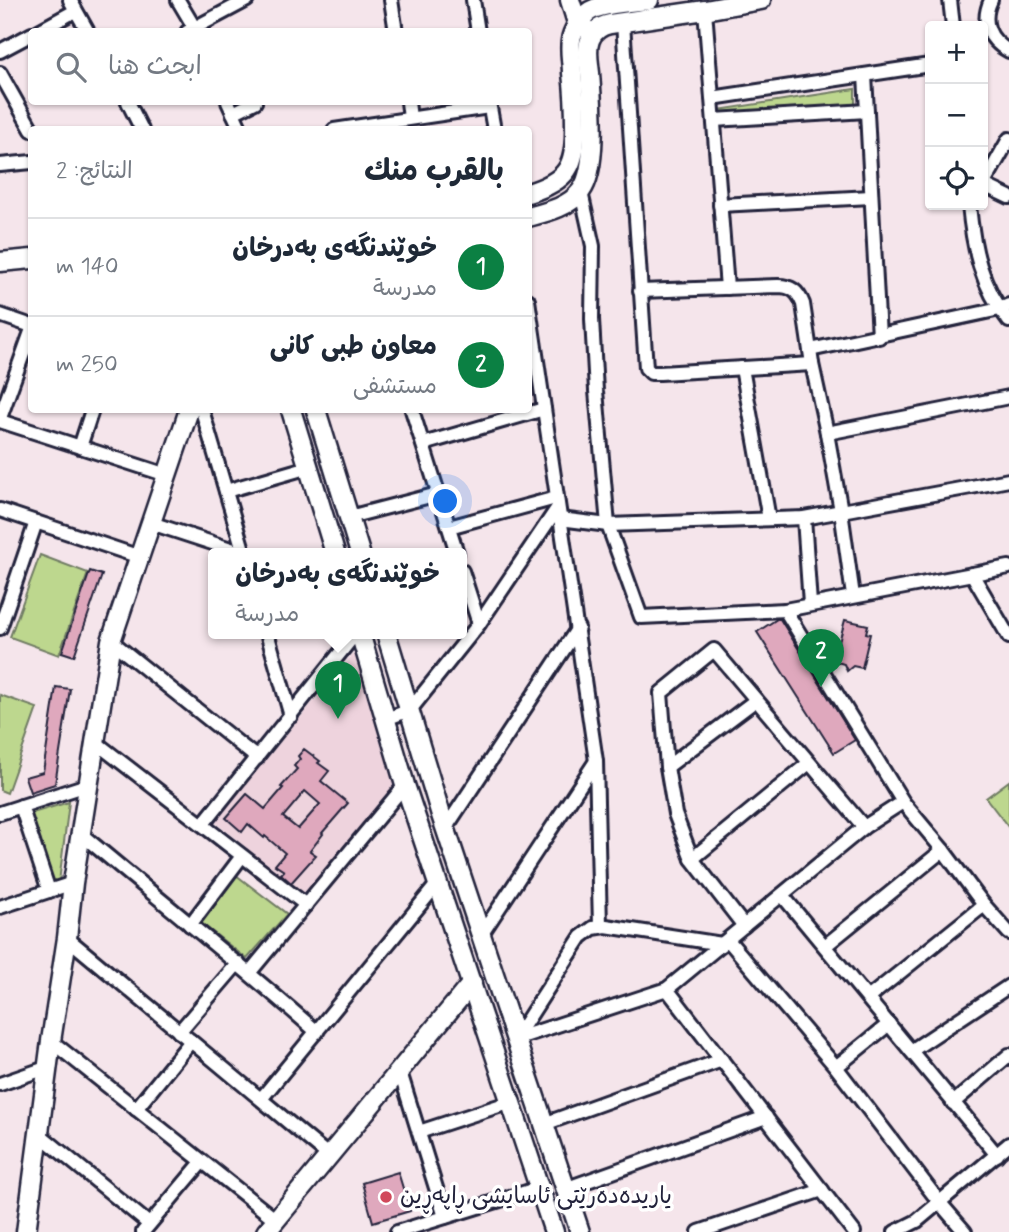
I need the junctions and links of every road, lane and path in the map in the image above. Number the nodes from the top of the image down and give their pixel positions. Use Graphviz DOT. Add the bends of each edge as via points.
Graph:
graph roads {
  1 [pos="178,0"];
  2 [pos="247,0"];
  3 [pos="391,0"];
  4 [pos="473,0"];
  5 [pos="570,0"];
  6 [pos="649,0"];
  7 [pos="761,0"];
  8 [pos="950,0"];
  9 [pos="991,0"];
  10 [pos="72,5"];
  11 [pos="705,10"];
  12 [pos="952,21"];
  13 [pos="623,23"];
  14 [pos="578,26"];
  15 [pos="42,28"];
  16 [pos="86,28"];
  17 [pos="192,28"];
  18 [pos="197,28"];
  19 [pos="394,28"];
  20 [pos="477,28"];
  21 [pos="595,32"];
  22 [pos="28,36"];
  23 [pos="0,51"];
  24 [pos="1009,51"];
  25 [pos="925,66"];
  26 [pos="0,73"];
  27 [pos="865,75"];
  28 [pos="712,97"];
  29 [pos="130,105"];
  30 [pos="408,105"];
  31 [pos="483,105"];
  32 [pos="489,105"];
  33 [pos="230,107"];
  34 [pos="867,111"];
  35 [pos="410,118"];
  36 [pos="714,120"];
  37 [pos="30,126"];
  38 [pos="140,126"];
  39 [pos="239,126"];
  40 [pos="359,126"];
  41 [pos="493,126"];
  42 [pos="1009,139"];
  43 [pos="28,162"];
  44 [pos="0,165"];
  45 [pos="988,176"];
  46 [pos="988,187"];
  47 [pos="532,192"];
  48 [pos="581,192"];
  49 [pos="871,197"];
  50 [pos="1009,197"];
  51 [pos="720,205"];
  52 [pos="969,210"];
  53 [pos="532,216"];
  54 [pos="28,260"];
  55 [pos="0,262"];
  56 [pos="727,289"];
  57 [pos="640,291"];
  58 [pos="1004,307"];
  59 [pos="0,315"];
  60 [pos="1009,321"];
  61 [pos="28,326"];
  62 [pos="532,329"];
  63 [pos="879,337"];
  64 [pos="28,338"];
  65 [pos="810,350"];
  66 [pos="812,364"];
  67 [pos="741,368"];
  68 [pos="1009,397"];
  69 [pos="544,409"];
  70 [pos="532,412"];
  71 [pos="91,413"];
  72 [pos="188,413"];
  73 [pos="203,413"];
  74 [pos="292,413"];
  75 [pos="317,413"];
  76 [pos="413,413"];
  77 [pos="530,413"];
  78 [pos="0,419"];
  79 [pos="827,433"];
  80 [pos="423,444"];
  81 [pos="80,447"];
  82 [pos="309,467"];
  83 [pos="167,475"];
  84 [pos="1009,480"];
  85 [pos="226,491"];
  86 [pos="438,494"];
  87 [pos="558,508"];
  88 [pos="0,510"];
  89 [pos="841,511"];
  90 [pos="349,517"];
  91 [pos="804,518"];
  92 [pos="769,519"];
  93 [pos="36,522"];
  94 [pos="151,523"];
  95 [pos="608,525"];
  96 [pos="449,527"];
  97 [pos="228,548"];
  98 [pos="242,548"];
  99 [pos="333,548"];
  100 [pos="358,548"];
  101 [pos="455,548"];
  102 [pos="140,557"];
  103 [pos="1009,567"];
  104 [pos="972,574"];
  105 [pos="467,587"];
  106 [pos="853,596"];
  107 [pos="810,604"];
  108 [pos="785,610"];
  109 [pos="3,611"];
  110 [pos="479,624"];
  111 [pos="0,628"];
  112 [pos="578,628"];
  113 [pos="1009,637"];
  114 [pos="269,639"];
  115 [pos="353,639"];
  116 [pos="360,639"];
  117 [pos="388,639"];
  118 [pos="467,639"];
  119 [pos="467,639"];
  120 [pos="111,641"];
  121 [pos="756,700"];
  122 [pos="410,710"];
  123 [pos="291,716"];
  124 [pos="386,719"];
  125 [pos="94,741"];
  126 [pos="257,758"];
  127 [pos="596,761"];
  128 [pos="809,764"];
  129 [pos="667,767"];
  130 [pos="87,785"];
  131 [pos="405,785"];
  132 [pos="903,802"];
  133 [pos="21,807"];
  134 [pos="0,813"];
  135 [pos="203,824"];
  136 [pos="864,827"];
  137 [pos="445,829"];
  138 [pos="81,834"];
  139 [pos="943,849"];
  140 [pos="242,856"];
  141 [pos="692,859"];
  142 [pos="73,883"];
  143 [pos="438,883"];
  144 [pos="49,891"];
  145 [pos="782,895"];
  146 [pos="306,905"];
  147 [pos="984,905"];
  148 [pos="0,907"];
  149 [pos="190,925"];
  150 [pos="600,926"];
  151 [pos="744,926"];
  152 [pos="1009,933"];
  153 [pos="481,935"];
  154 [pos="67,938"];
  155 [pos="725,942"];
  156 [pos="825,946"];
  157 [pos="238,963"];
  158 [pos="250,972"];
  159 [pos="471,983"];
  160 [pos="1009,986"];
  161 [pos="667,989"];
  162 [pos="868,998"];
  163 [pos="889,1024"];
  164 [pos="179,1032"];
  165 [pos="317,1032"];
  166 [pos="515,1039"];
  167 [pos="51,1041"];
  168 [pos="191,1041"];
  169 [pos="911,1051"];
  170 [pos="1009,1055"];
  171 [pos="722,1060"];
  172 [pos="49,1067"];
  173 [pos="836,1067"];
  174 [pos="400,1072"];
  175 [pos="0,1084"];
  176 [pos="261,1099"];
  177 [pos="511,1102"];
  178 [pos="953,1102"];
  179 [pos="136,1109"];
  180 [pos="766,1117"];
  181 [pos="544,1124"];
  182 [pos="419,1132"];
  183 [pos="39,1134"];
  184 [pos="551,1144"];
  185 [pos="1009,1144"];
  186 [pos="528,1152"];
  187 [pos="997,1155"];
  188 [pos="330,1156"];
  189 [pos="202,1161"];
  190 [pos="539,1188"];
  191 [pos="565,1189"];
  192 [pos="822,1190"];
  193 [pos="940,1203"];
  194 [pos="445,1217"];
  195 [pos="271,1226"];
  196 [pos="146,1228"];
  197 [pos="26,1232"];
  198 [pos="397,1232"];
  199 [pos="554,1232"];
  200 [pos="580,1232"];
  201 [pos="699,1232"];
  202 [pos="854,1232"];
  203 [pos="895,1232"];
  204 [pos="965,1232"];
  1 -- 17 [label="street"];
  2 -- 18 [label="street"];
  3 -- 19 [label="street"];
  4 -- 20 [label="street"];
  5 -- 14 [label="street"];
  6 -- 14 [label="street" via="596,9"];
  7 -- 11 [label="street"];
  8 -- 12 [label="street"];
  9 -- 24 [label="street" via="986,12 988,30 999,46"];
  10 -- 15 [label="street"];
  10 -- 16 [label="street"];
  11 -- 13 [label="street"];
  11 -- 28 [label="street"];
  13 -- 21 [label="street"];
  13 -- 57 [label="street"];
  14 -- 21 [label="street"];
  14 -- 47 [label="street" via="570,42 573,161 552,184"];
  21 -- 48 [label="street" via="588,47 590,160"];
  22 -- 23 [label="street"];
  25 -- 27 [label="street"];
  26 -- 37 [label="street"];
  27 -- 28 [label="street"];
  27 -- 34 [label="street"];
  28 -- 36 [label="street"];
  29 -- 38 [label="street"];
  30 -- 35 [label="street"];
  31 -- 35 [label="street"];
  32 -- 41 [label="street"];
  33 -- 39 [label="street"];
  34 -- 36 [label="street"];
  34 -- 49 [label="street"];
  35 -- 40 [label="street"];
  36 -- 51 [label="street"];
  42 -- 45 [label="street"];
  43 -- 44 [label="street"];
  46 -- 50 [label="street"];
  48 -- 53 [label="street" via="568,204"];
  48 -- 95 [label="street" via="593,246 592,331"];
  49 -- 51 [label="street"];
  49 -- 63 [label="street"];
  51 -- 56 [label="street"];
  52 -- 58 [label="street" via="972,240 989,291"];
  54 -- 55 [label="street"];
  56 -- 57 [label="street"];
  56 -- 65 [label="street" via="786,286 794,290 803,304"];
  57 -- 67 [label="street" via="649,372"];
  58 -- 60 [label="street"];
  58 -- 63 [label="street"];
  59 -- 61 [label="street"];
  62 -- 69 [label="street"];
  63 -- 65 [label="street"];
  64 -- 78 [label="street"];
  65 -- 66 [label="street"];
  66 -- 67 [label="street"];
  66 -- 79 [label="street"];
  67 -- 92 [label="street"];
  68 -- 79 [label="street"];
  69 -- 70 [label="street"];
  69 -- 87 [label="street"];
  71 -- 81 [label="street"];
  72 -- 83 [label="street"];
  73 -- 85 [label="street"];
  74 -- 82 [label="street"];
  75 -- 90 [label="street"];
  76 -- 80 [label="street"];
  77 -- 80 [label="street"];
  78 -- 81 [label="street"];
  79 -- 89 [label="street"];
  80 -- 86 [label="street"];
  81 -- 83 [label="street"];
  82 -- 85 [label="street"];
  82 -- 99 [label="street"];
  83 -- 94 [label="street"];
  84 -- 89 [label="street"];
  85 -- 98 [label="street"];
  86 -- 90 [label="street"];
  86 -- 96 [label="street"];
  87 -- 95 [label="street"];
  87 -- 96 [label="street"];
  87 -- 110 [label="street"];
  87 -- 112 [label="street"];
  88 -- 93 [label="street"];
  89 -- 91 [label="street"];
  89 -- 106 [label="street"];
  90 -- 100 [label="street"];
  91 -- 92 [label="street"];
  91 -- 107 [label="street"];
  92 -- 95 [label="street"];
  93 -- 102 [label="street"];
  93 -- 109 [label="street"];
  94 -- 97 [label="street"];
  94 -- 102 [label="street"];
  95 -- 108 [label="street" via="641,617"];
  96 -- 101 [label="street"];
  102 -- 120 [label="street"];
  103 -- 104 [label="street"];
  104 -- 106 [label="street"];
  104 -- 113 [label="street"];
  105 -- 110 [label="street"];
  106 -- 107 [label="street"];
  107 -- 108 [label="street"];
  108 -- 132 [label="street"];
  109 -- 111 [label="street"];
  110 -- 118 [label="street"];
  112 -- 127 [label="street"];
  112 -- 137 [label="street"];
  114 -- 123 [label="street"];
  115 -- 123 [label="street"];
  116 -- 124 [label="street"];
  117 -- 122 [label="street"];
  119 -- 122 [label="street"];
  120 -- 125 [label="street"];
  120 -- 126 [label="street"];
  121 -- 128 [label="street"];
  121 -- 129 [label="street"];
  121 -- 129 [label="street" via="714,650 662,693"];
  122 -- 124 [label="street"];
  122 -- 137 [label="street"];
  123 -- 126 [label="street"];
  124 -- 131 [label="street"];
  125 -- 130 [label="street"];
  125 -- 135 [label="street"];
  126 -- 135 [label="street"];
  127 -- 150 [label="street"];
  127 -- 153 [label="street"];
  128 -- 136 [label="street"];
  128 -- 141 [label="street"];
  129 -- 141 [label="street" via="675,814"];
  130 -- 133 [label="street"];
  130 -- 138 [label="street"];
  131 -- 143 [label="street"];
  131 -- 146 [label="street"];
  132 -- 136 [label="street"];
  132 -- 139 [label="street"];
  133 -- 134 [label="street"];
  133 -- 144 [label="street"];
  135 -- 140 [label="street"];
  136 -- 145 [label="street"];
  137 -- 153 [label="street"];
  138 -- 142 [label="street"];
  138 -- 149 [label="street"];
  139 -- 147 [label="street"];
  139 -- 156 [label="street"];
  140 -- 146 [label="street"];
  140 -- 149 [label="street"];
  141 -- 151 [label="street"];
  142 -- 144 [label="street"];
  142 -- 154 [label="street"];
  143 -- 159 [label="street"];
  143 -- 165 [label="street"];
  144 -- 148 [label="street"];
  145 -- 151 [label="street"];
  145 -- 156 [label="street"];
  146 -- 158 [label="street"];
  147 -- 152 [label="street"];
  147 -- 162 [label="street"];
  149 -- 157 [label="street"];
  150 -- 155 [label="street"];
  150 -- 166 [label="street" via="581,937"];
  151 -- 155 [label="street"];
  153 -- 166 [label="street"];
  154 -- 164 [label="street"];
  154 -- 167 [label="street"];
  155 -- 161 [label="street"];
  155 -- 173 [label="street"];
  156 -- 162 [label="street"];
  157 -- 158 [label="street"];
  157 -- 164 [label="street"];
  158 -- 165 [label="street"];
  159 -- 174 [label="street"];
  159 -- 177 [label="street"];
  160 -- 169 [label="street"];
  161 -- 166 [label="street"];
  161 -- 171 [label="street"];
  162 -- 163 [label="street"];
  163 -- 169 [label="street"];
  163 -- 173 [label="street"];
  164 -- 168 [label="street"];
  165 -- 176 [label="street"];
  166 -- 181 [label="street"];
  167 -- 172 [label="street"];
  167 -- 179 [label="street"];
  168 -- 176 [label="street"];
  168 -- 179 [label="street"];
  169 -- 178 [label="street"];
  170 -- 178 [label="street"];
  171 -- 180 [label="street"];
  171 -- 181 [label="street"];
  172 -- 175 [label="street"];
  172 -- 183 [label="street"];
  173 -- 193 [label="street"];
  174 -- 182 [label="street"];
  174 -- 188 [label="street"];
  176 -- 188 [label="street"];
  177 -- 182 [label="street"];
  177 -- 186 [label="street"];
  178 -- 187 [label="street"];
  179 -- 189 [label="street"];
  180 -- 191 [label="street"];
  180 -- 192 [label="street"];
  181 -- 184 [label="street"];
  182 -- 194 [label="street"];
  183 -- 196 [label="street"];
  183 -- 197 [label="street"];
  184 -- 186 [label="street"];
  184 -- 191 [label="street"];
  185 -- 187 [label="street"];
  186 -- 190 [label="street"];
  187 -- 193 [label="street"];
  188 -- 195 [label="street"];
  189 -- 195 [label="street"];
  189 -- 196 [label="street"];
  190 -- 194 [label="street"];
  190 -- 199 [label="street"];
  191 -- 200 [label="street"];
  192 -- 201 [label="street"];
  192 -- 202 [label="street"];
  193 -- 203 [label="street"];
  193 -- 204 [label="street"];
  194 -- 198 [label="street"];
}
